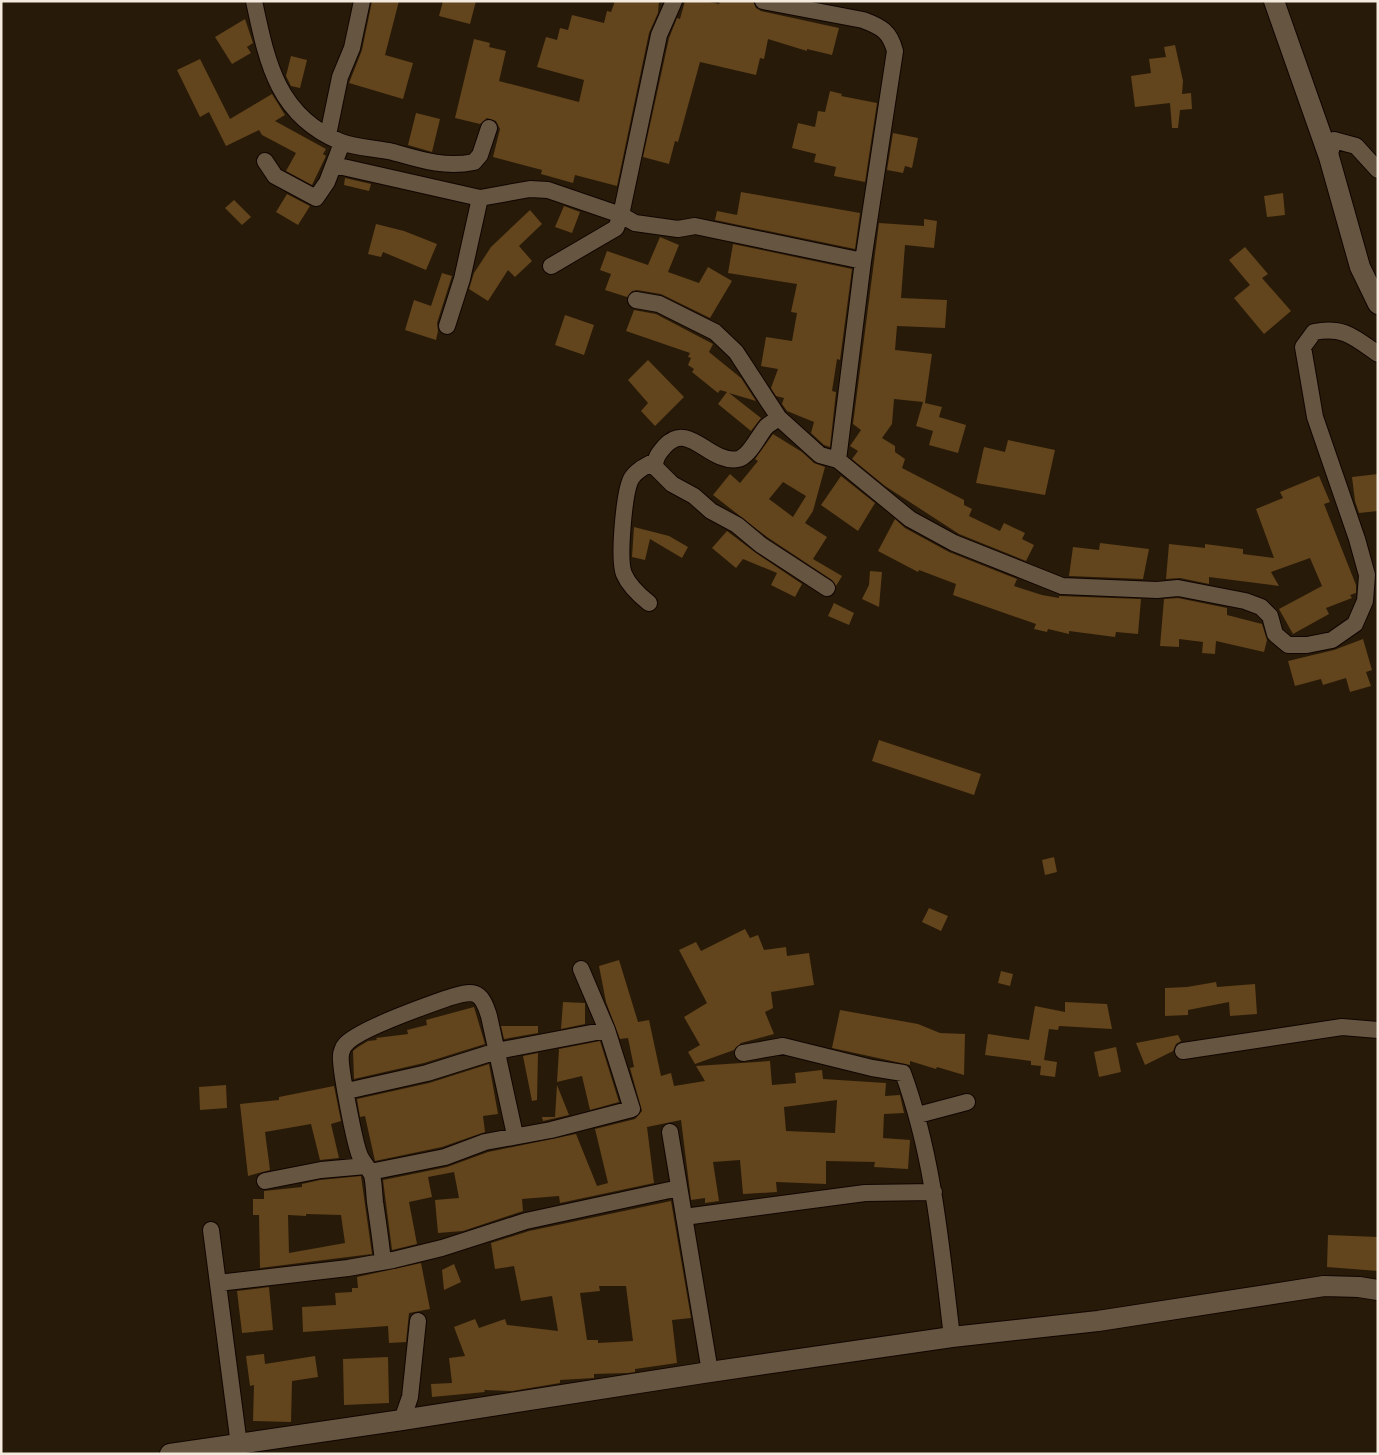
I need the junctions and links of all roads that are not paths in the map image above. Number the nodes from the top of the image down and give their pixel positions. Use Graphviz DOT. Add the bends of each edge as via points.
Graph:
graph roads {
  1 [pos="254,1"];
  2 [pos="362,1"];
  3 [pos="674,1"];
  4 [pos="763,1"];
  5 [pos="1274,1"];
  6 [pos="490,128"];
  7 [pos="335,139"];
  8 [pos="1329,157"];
  9 [pos="265,161"];
  10 [pos="334,165"];
  11 [pos="1378,170"];
  12 [pos="480,198"];
  13 [pos="621,215"];
  14 [pos="863,261"];
  15 [pos="551,266"];
  16 [pos="636,300"];
  17 [pos="1378,304"];
  18 [pos="447,326"];
  19 [pos="1378,354"];
  20 [pos="779,418"];
  21 [pos="838,460"];
  22 [pos="655,461"];
  23 [pos="827,588"];
  24 [pos="648,603"];
  25 [pos="582,969"];
  26 [pos="608,1030"];
  27 [pos="1378,1030"];
  28 [pos="497,1051"];
  29 [pos="1183,1051"];
  30 [pos="743,1054"];
  31 [pos="347,1091"];
  32 [pos="967,1102"];
  33 [pos="918,1115"];
  34 [pos="670,1132"];
  35 [pos="515,1135"];
  36 [pos="368,1169"];
  37 [pos="265,1182"];
  38 [pos="679,1188"];
  39 [pos="934,1192"];
  40 [pos="684,1217"];
  41 [pos="210,1230"];
  42 [pos="383,1262"];
  43 [pos="218,1283"];
  44 [pos="1378,1290"];
  45 [pos="418,1320"];
  46 [pos="952,1337"];
  47 [pos="710,1372"];
  48 [pos="402,1420"];
  49 [pos="238,1445"];
  50 [pos="170,1454"];
  1 -- 7 [label="street" via="270,71 280,92 313,128"];
  2 -- 7 [label="street" via="352,48 340,76"];
  3 -- 13 [label="street" via="659,35"];
  4 -- 14 [label="street" via="863,20 892,37 895,52"];
  5 -- 8 [label="street"];
  6 -- 7 [label="street" via="480,155 474,162 460,165 433,164"];
  7 -- 10 [label="street"];
  8 -- 11 [label="street" via="1334,140 1356,146"];
  8 -- 17 [label="street" via="1360,267"];
  9 -- 10 [label="street" via="275,176 316,198"];
  10 -- 12 [label="street"];
  12 -- 13 [label="street" via="530,189 548,190"];
  12 -- 18 [label="street" via="462,279"];
  13 -- 14 [label="street" via="635,223 678,229 695,226"];
  13 -- 15 [label="street" via="616,228"];
  14 -- 21 [label="street"];
  16 -- 20 [label="street" via="659,304 715,332 736,352"];
  19 -- 21 [label="street" via="1348,333 1331,328 1314,332 1303,347 1315,417 1367,575 1365,602 1355,624 1332,640 1307,645 1288,645 1275,634 1270,616 1261,607 1245,601 1178,588 1062,586 1036,577 954,543 910,519"];
  20 -- 21 [label="street" via="820,455"];
  20 -- 22 [label="street" via="768,425 743,457 722,456 682,437 673,438"];
  22 -- 23 [label="street" via="655,467 672,484"];
  22 -- 24 [label="street" via="638,470 630,480 620,554 624,574"];
  25 -- 26 [label="street"];
  26 -- 28 [label="street"];
  26 -- 35 [label="street" via="632,1109 551,1130"];
  27 -- 29 [label="street" via="1342,1027"];
  28 -- 31 [label="street" via="427,1073"];
  28 -- 31 [label="street" via="485,1002 470,991 431,1004 344,1045 341,1056"];
  28 -- 35 [label="street"];
  30 -- 33 [label="street" via="783,1046 903,1074"];
  31 -- 36 [label="street" via="356,1142"];
  32 -- 33 [label="street"];
  33 -- 39 [label="street"];
  34 -- 38 [label="street"];
  35 -- 36 [label="street" via="444,1157"];
  36 -- 37 [label="street" via="321,1170"];
  36 -- 42 [label="street"];
  38 -- 40 [label="street"];
  38 -- 42 [label="street" via="526,1221 442,1248"];
  39 -- 40 [label="street" via="865,1193"];
  39 -- 46 [label="street"];
  40 -- 47 [label="street"];
  41 -- 43 [label="street"];
  42 -- 43 [label="street"];
  43 -- 49 [label="street"];
  44 -- 46 [label="street" via="1324,1286 1098,1321"];
  45 -- 48 [label="street" via="410,1397"];
  46 -- 47 [label="street"];
  47 -- 48 [label="street"];
  48 -- 49 [label="street"];
  49 -- 50 [label="street"];
}
